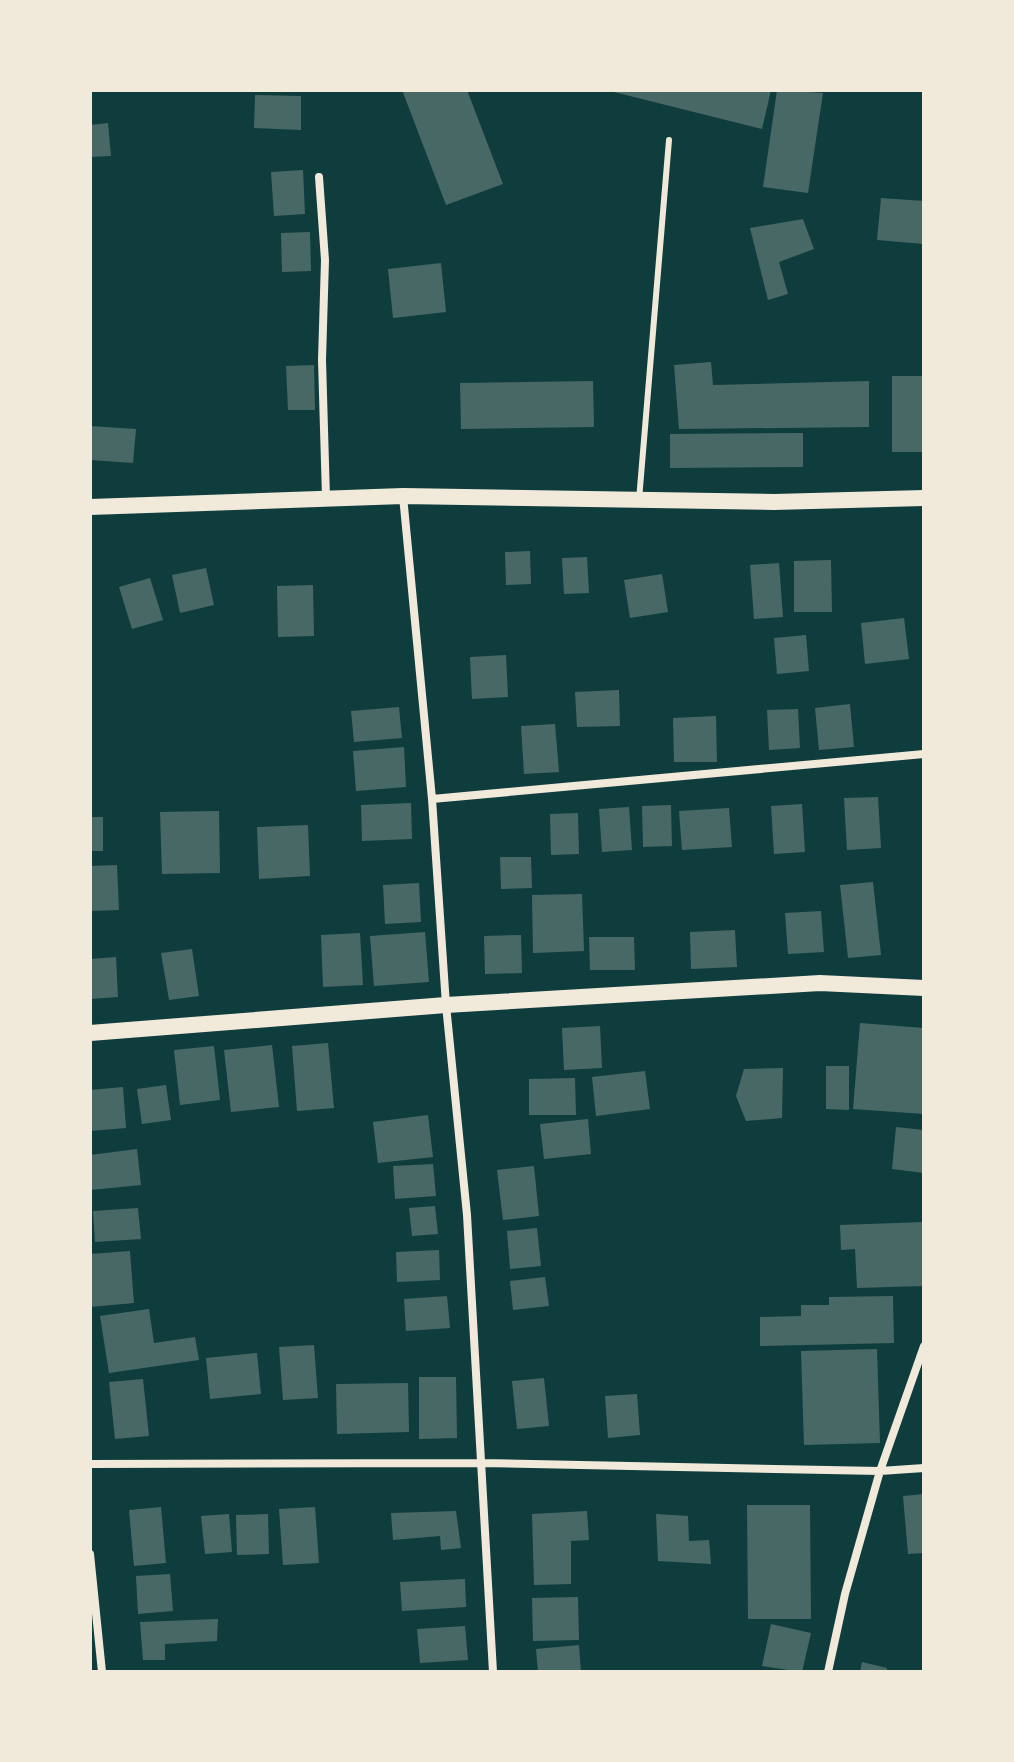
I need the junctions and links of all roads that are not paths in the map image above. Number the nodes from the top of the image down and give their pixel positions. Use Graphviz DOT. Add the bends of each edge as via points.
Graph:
graph roads {
  1 [pos="669,140"];
  2 [pos="319,177"];
  3 [pos="403,496"];
  4 [pos="924,498"];
  5 [pos="327,499"];
  6 [pos="639,500"];
  7 [pos="90,507"];
  8 [pos="924,754"];
  9 [pos="432,799"];
  10 [pos="924,988"];
  11 [pos="446,1005"];
  12 [pos="90,1033"];
  13 [pos="924,1346"];
  14 [pos="481,1463"];
  15 [pos="90,1464"];
  16 [pos="924,1468"];
  17 [pos="880,1471"];
  18 [pos="90,1554"];
  19 [pos="102,1672"];
  20 [pos="493,1672"];
  21 [pos="828,1672"];
  1 -- 6 [label="lane"];
  2 -- 5 [label="street"];
  3 -- 5 [label="main road"];
  3 -- 6 [label="main road"];
  3 -- 9 [label="street"];
  4 -- 6 [label="main road"];
  5 -- 7 [label="main road"];
  8 -- 9 [label="street"];
  9 -- 11 [label="street"];
  10 -- 11 [label="main road" via="820,983"];
  11 -- 12 [label="main road"];
  11 -- 14 [label="street" via="467,1215"];
  13 -- 17 [label="street"];
  14 -- 15 [label="street"];
  14 -- 17 [label="street"];
  14 -- 20 [label="street"];
  16 -- 17 [label="street"];
  17 -- 21 [label="street"];
  18 -- 19 [label="street"];
}
